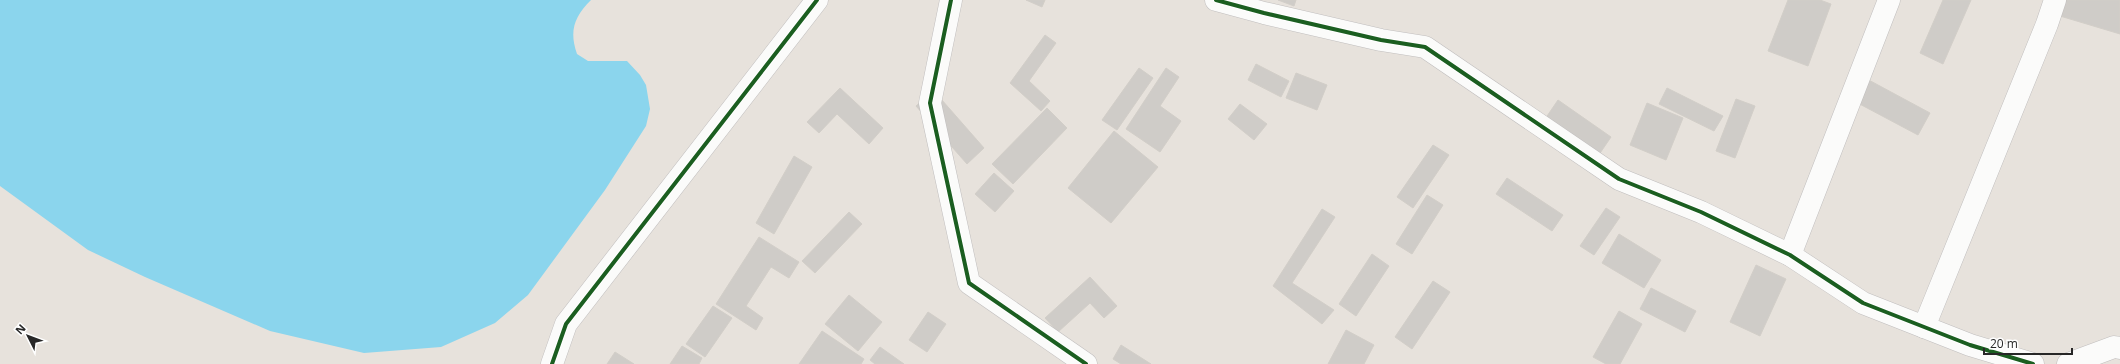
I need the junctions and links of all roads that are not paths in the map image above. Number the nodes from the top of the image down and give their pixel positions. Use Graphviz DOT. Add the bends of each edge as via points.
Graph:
graph roads {
  1 [pos="817,0"];
  2 [pos="951,0"];
  3 [pos="1216,0"];
  4 [pos="1889,0"];
  5 [pos="2055,0"];
  6 [pos="1790,255"];
  7 [pos="1924,327"];
  8 [pos="2120,348"];
  9 [pos="552,364"];
  10 [pos="1086,364"];
  11 [pos="2033,364"];
  12 [pos="2068,364"];
  1 -- 9 [label="street" via="566,324"];
  2 -- 10 [label="street" via="930,103 969,283"];
  3 -- 6 [label="street" via="1264,14 1425,47 1619,179 1701,212"];
  4 -- 6 [label="street"];
  5 -- 7 [label="street"];
  6 -- 7 [label="street" via="1863,303"];
  7 -- 11 [label="street" via="1970,345"];
  8 -- 12 [label="street" via="2114,347"];
}
